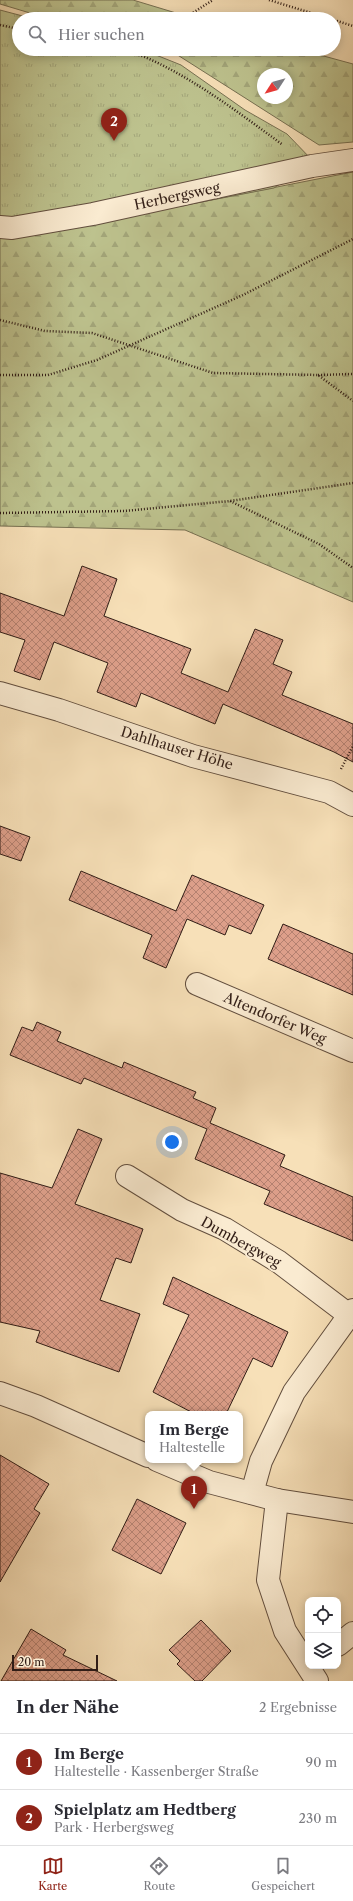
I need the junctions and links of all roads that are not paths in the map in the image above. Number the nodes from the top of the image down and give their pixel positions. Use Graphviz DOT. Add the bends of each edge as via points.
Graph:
graph roads {
  1 [pos="353,160"];
  2 [pos="0,227"];
  3 [pos="0,692"];
  4 [pos="353,805"];
  5 [pos="197,984"];
  6 [pos="353,1051"];
  7 [pos="127,1176"];
  8 [pos="351,1313"];
  9 [pos="0,1393"];
  10 [pos="145,1455"];
  11 [pos="165,1463"];
  12 [pos="252,1493"];
  13 [pos="277,1500"];
  14 [pos="353,1512"];
  15 [pos="353,1633"];
  16 [pos="341,1643"];
  17 [pos="305,1661"];
  18 [pos="310,1669"];
  19 [pos="316,1681"];
  1 -- 2 [label="street, Herbergsweg" via="312,166 93,214 12,228"];
  3 -- 4 [label="street, Dahlhauser Höhe" via="193,756 329,792"];
  5 -- 6 [label="street, Altendorfer Weg"];
  7 -- 8 [label="street, Dumbergweg" via="182,1210 225,1229 279,1262"];
  8 -- 12 [label="street, Dumbergweg" via="294,1392 261,1461"];
  9 -- 10 [label="street" via="36,1406"];
  11 -- 12 [label="street" via="209,1482"];
  12 -- 13 [label="street"];
  13 -- 14 [label="street"];
  13 -- 17 [label="street" via="268,1580 285,1631"];
  15 -- 16 [label="street"];
  18 -- 19 [label="street"];
}
